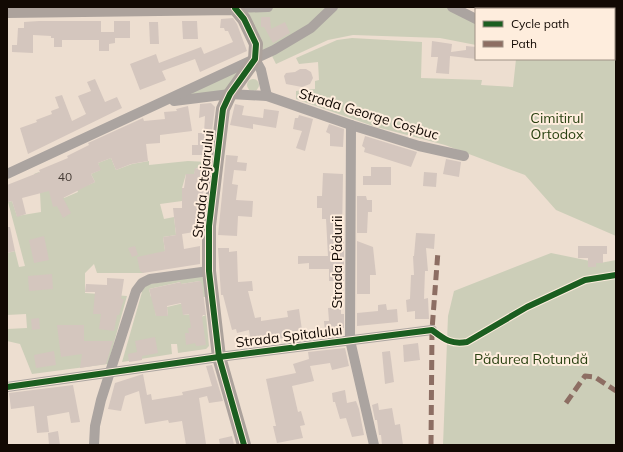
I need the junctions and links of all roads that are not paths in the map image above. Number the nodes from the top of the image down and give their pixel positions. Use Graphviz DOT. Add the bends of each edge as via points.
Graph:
graph roads {
  1 [pos="268,7"];
  2 [pos="333,7"];
  3 [pos="452,7"];
  4 [pos="235,8"];
  5 [pos="7,11"];
  6 [pos="475,18"];
  7 [pos="255,59"];
  8 [pos="230,94"];
  9 [pos="267,96"];
  10 [pos="164,102"];
  11 [pos="351,125"];
  12 [pos="464,156"];
  13 [pos="7,174"];
  14 [pos="209,271"];
  15 [pos="432,330"];
  16 [pos="350,340"];
  17 [pos="219,357"];
  18 [pos="111,372"];
  19 [pos="7,387"];
  20 [pos="94,445"];
  21 [pos="244,445"];
  22 [pos="374,445"];
  1 -- 4 [label="street"];
  2 -- 7 [label="street, Strada George Coșbuc" via="311,28"];
  3 -- 6 [label="street"];
  4 -- 5 [label="street"];
  4 -- 7 [label="street" via="244,19 256,44"];
  7 -- 8 [label="street, Strada Stejarului"];
  7 -- 9 [label="street" via="261,70"];
  7 -- 10 [label="street, Strada George Coșbuc"];
  8 -- 9 [label="street, Strada George Coșbuc"];
  8 -- 10 [label="street, Strada George Coșbuc"];
  8 -- 14 [label="street, Strada Stejarului" via="223,109 218,148 209,226"];
  9 -- 11 [label="street, Strada George Coșbuc"];
  10 -- 13 [label="street, Strada George Coșbuc"];
  11 -- 12 [label="street, Strada George Coșbuc" via="419,146"];
  11 -- 16 [label="street, Strada Pădurii"];
  14 -- 17 [label="street, Strada Stejarului"];
  14 -- 18 [label="street" via="142,283 136,291"];
  15 -- 16 [label="street, Strada Spitalului"];
  16 -- 17 [label="street, Strada Spitalului"];
  16 -- 22 [label="street, Strada Pădurii"];
  17 -- 18 [label="street, Strada Spitalului"];
  17 -- 21 [label="street, Strada Stejarului"];
  18 -- 19 [label="street, Strada Spitalului"];
  18 -- 20 [label="street" via="101,400"];
}
